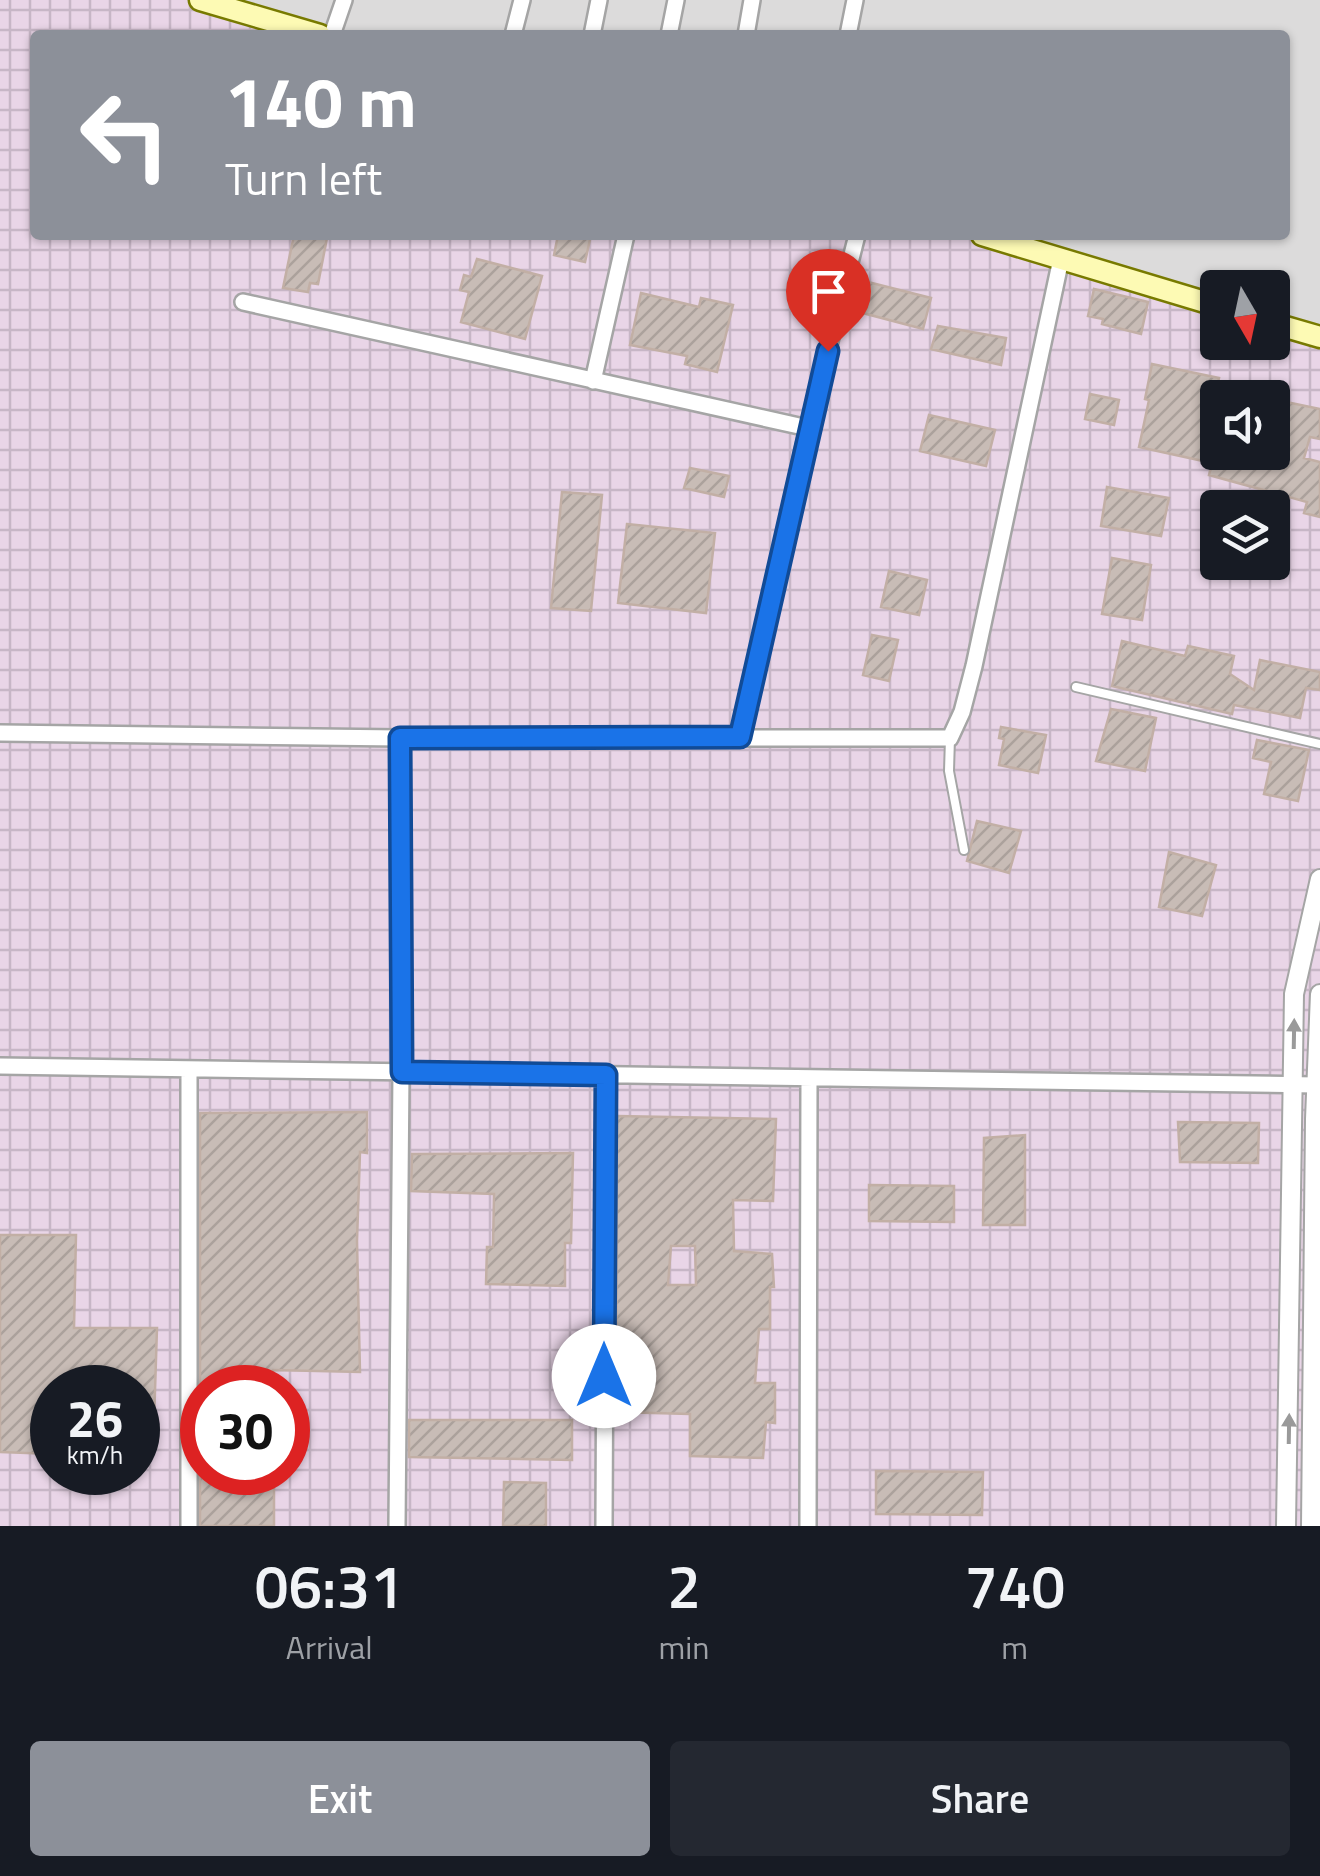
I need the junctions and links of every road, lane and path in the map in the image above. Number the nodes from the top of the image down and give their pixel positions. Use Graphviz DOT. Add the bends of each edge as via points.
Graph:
graph roads {
  1 [pos="200,0"];
  2 [pos="344,0"];
  3 [pos="522,0"];
  4 [pos="599,0"];
  5 [pos="676,0"];
  6 [pos="752,0"];
  7 [pos="855,0"];
  8 [pos="303,30"];
  9 [pos="334,30"];
  10 [pos="514,30"];
  11 [pos="593,30"];
  12 [pos="669,30"];
  13 [pos="747,30"];
  14 [pos="849,30"];
  15 [pos="625,240"];
  16 [pos="856,240"];
  17 [pos="998,240"];
  18 [pos="1061,259"];
  19 [pos="1200,301"];
  20 [pos="243,302"];
  21 [pos="1290,328"];
  22 [pos="1320,337"];
  23 [pos="593,381"];
  24 [pos="808,428"];
  25 [pos="1076,687"];
  26 [pos="0,733"];
  27 [pos="740,737"];
  28 [pos="400,738"];
  29 [pos="950,738"];
  30 [pos="1320,744"];
  31 [pos="964,850"];
  32 [pos="1320,879"];
  33 [pos="1320,994"];
  34 [pos="0,1066"];
  35 [pos="190,1068"];
  36 [pos="402,1072"];
  37 [pos="606,1075"];
  38 [pos="809,1078"];
  39 [pos="1293,1085"];
  40 [pos="1316,1085"];
  41 [pos="189,1526"];
  42 [pos="396,1526"];
  43 [pos="604,1526"];
  44 [pos="808,1526"];
  45 [pos="1286,1526"];
  46 [pos="1311,1526"];
  1 -- 8 [label="main road"];
  2 -- 9 [label="street"];
  3 -- 10 [label="street"];
  4 -- 11 [label="street"];
  5 -- 12 [label="street"];
  6 -- 13 [label="street"];
  7 -- 14 [label="street"];
  15 -- 23 [label="street"];
  16 -- 24 [label="street"];
  17 -- 18 [label="main road"];
  18 -- 19 [label="main road"];
  18 -- 29 [label="street" via="974,666"];
  20 -- 23 [label="street"];
  21 -- 22 [label="main road"];
  23 -- 24 [label="street"];
  24 -- 27 [label="street"];
  25 -- 30 [label="lane"];
  26 -- 28 [label="street"];
  27 -- 28 [label="street"];
  27 -- 29 [label="street"];
  28 -- 36 [label="street"];
  29 -- 31 [label="lane" via="949,771"];
  39 -- 32 [label="street, one-way" via="1294,994"];
  33 -- 40 [label="street"];
  34 -- 35 [label="street"];
  35 -- 36 [label="street"];
  35 -- 41 [label="street"];
  36 -- 37 [label="street"];
  36 -- 42 [label="street"];
  37 -- 38 [label="street"];
  37 -- 43 [label="street"];
  38 -- 39 [label="street"];
  38 -- 44 [label="street"];
  39 -- 40 [label="street"];
  45 -- 39 [label="street, one-way"];
  40 -- 46 [label="street"];
}
